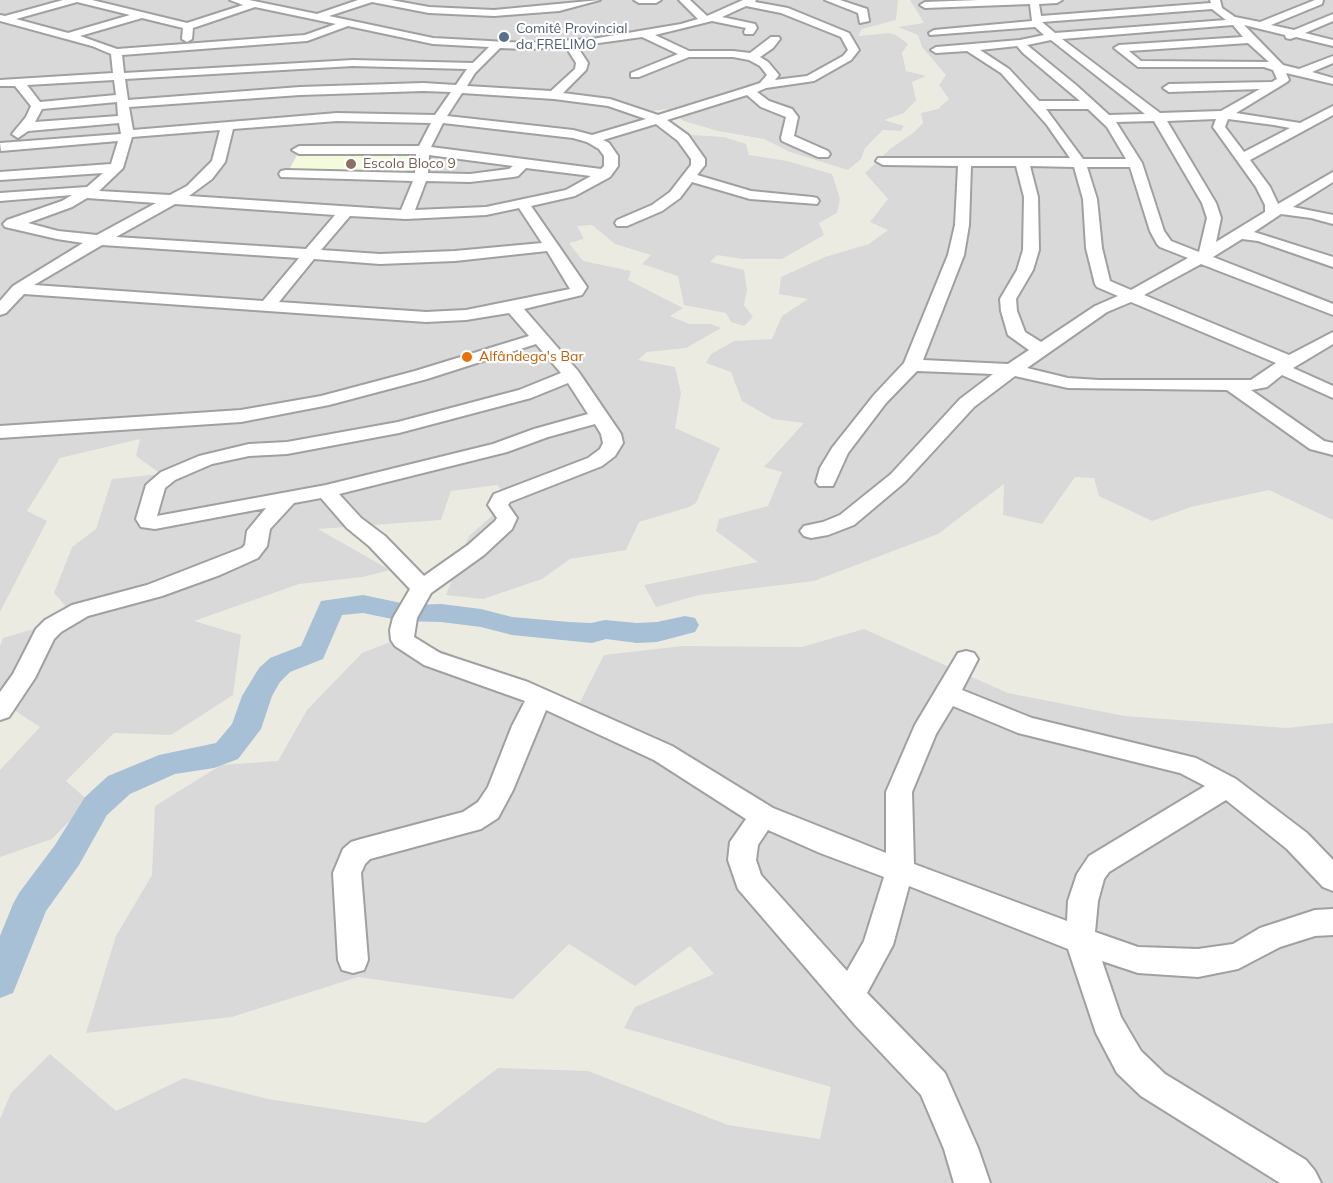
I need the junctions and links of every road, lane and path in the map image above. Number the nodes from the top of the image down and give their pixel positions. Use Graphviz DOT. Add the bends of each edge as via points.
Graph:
graph roads {
  1 [pos="74,0"];
  2 [pos="80,0"];
  3 [pos="133,0"];
  4 [pos="235,0"];
  5 [pos="368,0"];
  6 [pos="375,0"];
  7 [pos="595,0"];
  8 [pos="639,0"];
  9 [pos="656,0"];
  10 [pos="684,0"];
  11 [pos="830,0"];
  12 [pos="1057,0"];
  13 [pos="1158,0"];
  14 [pos="748,1"];
  15 [pos="1317,1"];
  16 [pos="1215,3"];
  17 [pos="254,4"];
  18 [pos="925,5"];
  19 [pos="1333,5"];
  20 [pos="110,7"];
  21 [pos="560,8"];
  22 [pos="1173,8"];
  23 [pos="1035,11"];
  24 [pos="1142,11"];
  25 [pos="142,14"];
  26 [pos="1001,14"];
  27 [pos="1333,17"];
  28 [pos="316,18"];
  29 [pos="4,19"];
  30 [pos="708,19"];
  31 [pos="864,21"];
  32 [pos="345,24"];
  33 [pos="188,26"];
  34 [pos="1170,26"];
  35 [pos="1262,27"];
  36 [pos="749,32"];
  37 [pos="1245,32"];
  38 [pos="934,33"];
  39 [pos="645,34"];
  40 [pos="1293,34"];
  41 [pos="70,36"];
  42 [pos="1054,36"];
  43 [pos="306,38"];
  44 [pos="775,39"];
  45 [pos="574,41"];
  46 [pos="1202,42"];
  47 [pos="1020,43"];
  48 [pos="1333,43"];
  49 [pos="496,46"];
  50 [pos="187,47"];
  51 [pos="969,47"];
  52 [pos="936,50"];
  53 [pos="1094,50"];
  54 [pos="1072,51"];
  55 [pos="116,52"];
  56 [pos="687,54"];
  57 [pos="752,57"];
  58 [pos="1333,59"];
  59 [pos="301,66"];
  60 [pos="476,66"];
  61 [pos="1045,67"];
  62 [pos="1005,71"];
  63 [pos="1275,72"];
  64 [pos="1301,74"];
  65 [pos="635,75"];
  66 [pos="1155,75"];
  67 [pos="119,76"];
  68 [pos="1333,81"];
  69 [pos="0,83"];
  70 [pos="19,83"];
  71 [pos="764,85"];
  72 [pos="1072,87"];
  73 [pos="460,88"];
  74 [pos="1021,89"];
  75 [pos="749,91"];
  76 [pos="554,95"];
  77 [pos="122,101"];
  78 [pos="300,105"];
  79 [pos="1035,105"];
  80 [pos="1091,105"];
  81 [pos="37,106"];
  82 [pos="1333,110"];
  83 [pos="1207,117"];
  84 [pos="656,118"];
  85 [pos="1158,118"];
  86 [pos="439,119"];
  87 [pos="1108,119"];
  88 [pos="125,120"];
  89 [pos="1221,121"];
  90 [pos="228,125"];
  91 [pos="25,127"];
  92 [pos="1301,127"];
  93 [pos="126,135"];
  94 [pos="592,139"];
  95 [pos="0,148"];
  96 [pos="299,150"];
  97 [pos="423,150"];
  98 [pos="823,154"];
  99 [pos="1242,159"];
  100 [pos="883,160"];
  101 [pos="965,161"];
  102 [pos="1022,162"];
  103 [pos="1079,162"];
  104 [pos="523,163"];
  105 [pos="1135,163"];
  106 [pos="117,168"];
  107 [pos="605,174"];
  108 [pos="0,176"];
  109 [pos="421,177"];
  110 [pos="690,177"];
  111 [pos="1330,181"];
  112 [pos="280,184"];
  113 [pos="1263,187"];
  114 [pos="90,192"];
  115 [pos="1302,196"];
  116 [pos="0,197"];
  117 [pos="172,200"];
  118 [pos="812,201"];
  119 [pos="524,205"];
  120 [pos="261,206"];
  121 [pos="345,212"];
  122 [pos="1276,212"];
  123 [pos="1311,214"];
  124 [pos="406,215"];
  125 [pos="1333,220"];
  126 [pos="4,223"];
  127 [pos="622,223"];
  128 [pos="1239,226"];
  129 [pos="98,240"];
  130 [pos="552,246"];
  131 [pos="311,254"];
  132 [pos="1203,257"];
  133 [pos="1333,262"];
  134 [pos="1103,284"];
  135 [pos="19,289"];
  136 [pos="1131,296"];
  137 [pos="267,306"];
  138 [pos="513,307"];
  139 [pos="1101,309"];
  140 [pos="0,310"];
  141 [pos="1333,310"];
  142 [pos="1333,337"];
  143 [pos="539,338"];
  144 [pos="1041,350"];
  145 [pos="912,365"];
  146 [pos="1285,365"];
  147 [pos="1014,370"];
  148 [pos="572,375"];
  149 [pos="1233,386"];
  150 [pos="1333,393"];
  151 [pos="599,417"];
  152 [pos="0,432"];
  153 [pos="1333,449"];
  154 [pos="826,482"];
  155 [pos="326,491"];
  156 [pos="286,500"];
  157 [pos="810,531"];
  158 [pos="413,605"];
  159 [pos="966,659"];
  160 [pos="948,694"];
  161 [pos="540,698"];
  162 [pos="0,711"];
  163 [pos="1227,786"];
  164 [pos="763,816"];
  165 [pos="900,869"];
  166 [pos="1333,879"];
  167 [pos="1333,922"];
  168 [pos="1080,940"];
  169 [pos="353,960"];
  170 [pos="849,996"];
  171 [pos="972,1183"];
  172 [pos="1303,1183"];
  1 -- 29 [label="street"];
  2 -- 20 [label="street"];
  3 -- 20 [label="street"];
  4 -- 17 [label="street"];
  5 -- 28 [label="street"];
  6 -- 21 [label="street" via="463,13"];
  7 -- 21 [label="street"];
  8 -- 9 [label="street"];
  10 -- 30 [label="street"];
  11 -- 31 [label="street" via="861,9"];
  12 -- 23 [label="street"];
  13 -- 22 [label="street"];
  14 -- 30 [label="street"];
  14 -- 71 [label="street" via="787,11 844,35 854,50 810,80"];
  15 -- 19 [label="street"];
  15 -- 35 [label="street"];
  16 -- 22 [label="street"];
  16 -- 37 [label="street" via="1222,14"];
  17 -- 28 [label="street"];
  17 -- 33 [label="street"];
  18 -- 23 [label="street"];
  20 -- 25 [label="street"];
  22 -- 24 [label="street"];
  23 -- 24 [label="street"];
  23 -- 26 [label="street"];
  23 -- 38 [label="street"];
  23 -- 42 [label="street"];
  24 -- 34 [label="street"];
  25 -- 33 [label="street"];
  25 -- 41 [label="street"];
  27 -- 40 [label="street"];
  28 -- 32 [label="street"];
  29 -- 41 [label="street"];
  30 -- 36 [label="street" via="751,26"];
  30 -- 39 [label="street"];
  32 -- 43 [label="street"];
  32 -- 49 [label="street" via="433,41"];
  33 -- 50 [label="street"];
  34 -- 37 [label="street"];
  34 -- 42 [label="street"];
  34 -- 46 [label="street"];
  35 -- 37 [label="street"];
  35 -- 40 [label="street"];
  37 -- 40 [label="street"];
  37 -- 46 [label="street"];
  37 -- 63 [label="street"];
  39 -- 45 [label="street"];
  39 -- 56 [label="street"];
  40 -- 48 [label="street"];
  41 -- 55 [label="street"];
  42 -- 47 [label="street"];
  42 -- 54 [label="street"];
  43 -- 50 [label="street"];
  43 -- 59 [label="street"];
  44 -- 57 [label="street"];
  45 -- 49 [label="street"];
  45 -- 76 [label="street" via="582,63 580,70"];
  46 -- 66 [label="street" via="1114,49"];
  47 -- 51 [label="street"];
  47 -- 61 [label="street"];
  49 -- 60 [label="street"];
  50 -- 55 [label="street"];
  51 -- 52 [label="street"];
  51 -- 62 [label="street"];
  53 -- 54 [label="street"];
  54 -- 85 [label="street"];
  55 -- 67 [label="street"];
  56 -- 57 [label="street"];
  56 -- 65 [label="street"];
  57 -- 71 [label="street" via="773,75"];
  58 -- 64 [label="street"];
  59 -- 60 [label="street"];
  59 -- 67 [label="street"];
  59 -- 78 [label="street"];
  60 -- 73 [label="street"];
  61 -- 62 [label="street"];
  61 -- 72 [label="street"];
  62 -- 74 [label="street"];
  63 -- 64 [label="street"];
  63 -- 66 [label="street"];
  63 -- 66 [label="street"];
  63 -- 89 [label="street"];
  64 -- 68 [label="street"];
  66 -- 83 [label="street"];
  67 -- 70 [label="street"];
  67 -- 77 [label="street"];
  69 -- 70 [label="street"];
  70 -- 81 [label="street"];
  71 -- 75 [label="street"];
  72 -- 74 [label="street"];
  72 -- 80 [label="street"];
  73 -- 76 [label="street"];
  73 -- 78 [label="street"];
  73 -- 86 [label="street"];
  74 -- 79 [label="street"];
  75 -- 84 [label="street"];
  75 -- 98 [label="street" via="765,104 788,112 792,117 787,138"];
  76 -- 84 [label="street" via="610,103"];
  77 -- 78 [label="street"];
  77 -- 81 [label="street"];
  77 -- 88 [label="street"];
  78 -- 86 [label="street" via="364,117"];
  78 -- 90 [label="street"];
  78 -- 96 [label="street"];
  79 -- 80 [label="street"];
  79 -- 103 [label="street"];
  80 -- 87 [label="street"];
  81 -- 91 [label="street"];
  82 -- 92 [label="street"];
  83 -- 85 [label="street"];
  83 -- 89 [label="street"];
  84 -- 94 [label="street"];
  84 -- 110 [label="street" via="695,152 698,165"];
  85 -- 87 [label="street"];
  85 -- 128 [label="street" via="1209,203"];
  86 -- 94 [label="street" via="550,129"];
  86 -- 97 [label="street"];
  87 -- 105 [label="street"];
  88 -- 91 [label="street"];
  88 -- 93 [label="street"];
  89 -- 92 [label="street" via="1274,121"];
  89 -- 99 [label="street"];
  90 -- 93 [label="street"];
  90 -- 117 [label="street" via="218,162 207,176"];
  91 -- 95 [label="street"];
  92 -- 99 [label="street"];
  93 -- 95 [label="street"];
  93 -- 106 [label="street"];
  94 -- 107 [label="street" via="611,156 611,166"];
  96 -- 97 [label="street"];
  96 -- 112 [label="street"];
  97 -- 104 [label="street"];
  97 -- 109 [label="street"];
  99 -- 113 [label="street"];
  100 -- 101 [label="street"];
  101 -- 102 [label="street"];
  101 -- 145 [label="street" via="962,225 956,255"];
  102 -- 103 [label="street"];
  102 -- 144 [label="street" via="1030,197 1031,250 1025,270 1008,299 1009,311 1017,335"];
  103 -- 105 [label="street"];
  103 -- 134 [label="street" via="1090,199 1094,248"];
  104 -- 107 [label="street"];
  104 -- 109 [label="street" via="518,170 501,176"];
  105 -- 132 [label="street" via="1162,242"];
  106 -- 108 [label="street"];
  106 -- 114 [label="street"];
  107 -- 119 [label="street" via="570,194"];
  109 -- 112 [label="street"];
  109 -- 124 [label="street"];
  110 -- 118 [label="street" via="750,195"];
  110 -- 127 [label="street" via="657,208"];
  111 -- 115 [label="street"];
  112 -- 120 [label="street"];
  113 -- 115 [label="street"];
  113 -- 122 [label="street"];
  114 -- 116 [label="street"];
  114 -- 117 [label="street"];
  114 -- 126 [label="street" via="33,217"];
  115 -- 122 [label="street"];
  115 -- 123 [label="street"];
  117 -- 120 [label="street"];
  117 -- 129 [label="street"];
  119 -- 124 [label="street" via="486,212"];
  119 -- 130 [label="street"];
  120 -- 121 [label="street"];
  121 -- 124 [label="street"];
  121 -- 131 [label="street"];
  122 -- 123 [label="street"];
  122 -- 128 [label="street"];
  123 -- 125 [label="street"];
  126 -- 129 [label="street"];
  128 -- 132 [label="street"];
  128 -- 132 [label="street"];
  128 -- 133 [label="street"];
  129 -- 131 [label="street"];
  129 -- 135 [label="street"];
  130 -- 131 [label="street" via="412,259"];
  130 -- 138 [label="street" via="579,290"];
  131 -- 137 [label="street"];
  132 -- 136 [label="street"];
  132 -- 141 [label="street"];
  134 -- 136 [label="street"];
  134 -- 139 [label="street"];
  135 -- 137 [label="street"];
  135 -- 140 [label="street"];
  136 -- 139 [label="street"];
  136 -- 146 [label="street"];
  137 -- 138 [label="street" via="426,316 466,315"];
  138 -- 143 [label="street"];
  139 -- 144 [label="street"];
  142 -- 146 [label="street"];
  143 -- 148 [label="street"];
  143 -- 152 [label="street" via="399,381 241,416"];
  144 -- 147 [label="street"];
  145 -- 147 [label="street"];
  145 -- 154 [label="street" via="839,452"];
  146 -- 149 [label="street" via="1260,383"];
  146 -- 150 [label="street"];
  147 -- 149 [label="street" via="1078,384"];
  147 -- 157 [label="street" via="967,403 898,478 847,520"];
  148 -- 151 [label="street"];
  148 -- 156 [label="street" via="525,394 399,428 206,460 156,485 146,519 155,523"];
  149 -- 153 [label="street" via="1317,445"];
  151 -- 155 [label="street" via="500,448"];
  151 -- 158 [label="street" via="613,443 603,457 501,498 498,505 507,518 505,524"];
  155 -- 156 [label="street"];
  155 -- 158 [label="street" via="354,523 377,541"];
  156 -- 162 [label="street" via="262,525 250,553 154,591 80,610 53,626"];
  158 -- 161 [label="street" via="402,630 403,639 417,651"];
  159 -- 160 [label="street"];
  160 -- 163 [label="street" via="1027,726 1187,765"];
  160 -- 165 [label="street" via="924,732 899,792"];
  161 -- 164 [label="street" via="663,753"];
  161 -- 169 [label="street" via="488,810 471,822 361,850 353,857 346,873"];
  163 -- 166 [label="street" via="1297,841"];
  163 -- 168 [label="street" via="1099,864 1091,874 1083,901"];
  164 -- 165 [label="street"];
  164 -- 170 [label="street" via="744,842 742,860 748,881"];
  165 -- 168 [label="street"];
  165 -- 170 [label="street" via="878,945"];
  167 -- 168 [label="street" via="1315,923 1271,937 1238,956 1198,963 1138,960"];
  168 -- 172 [label="street" via="1107,1023 1129,1062 1153,1085 1276,1159"];
  170 -- 171 [label="street" via="933,1084"];
}
